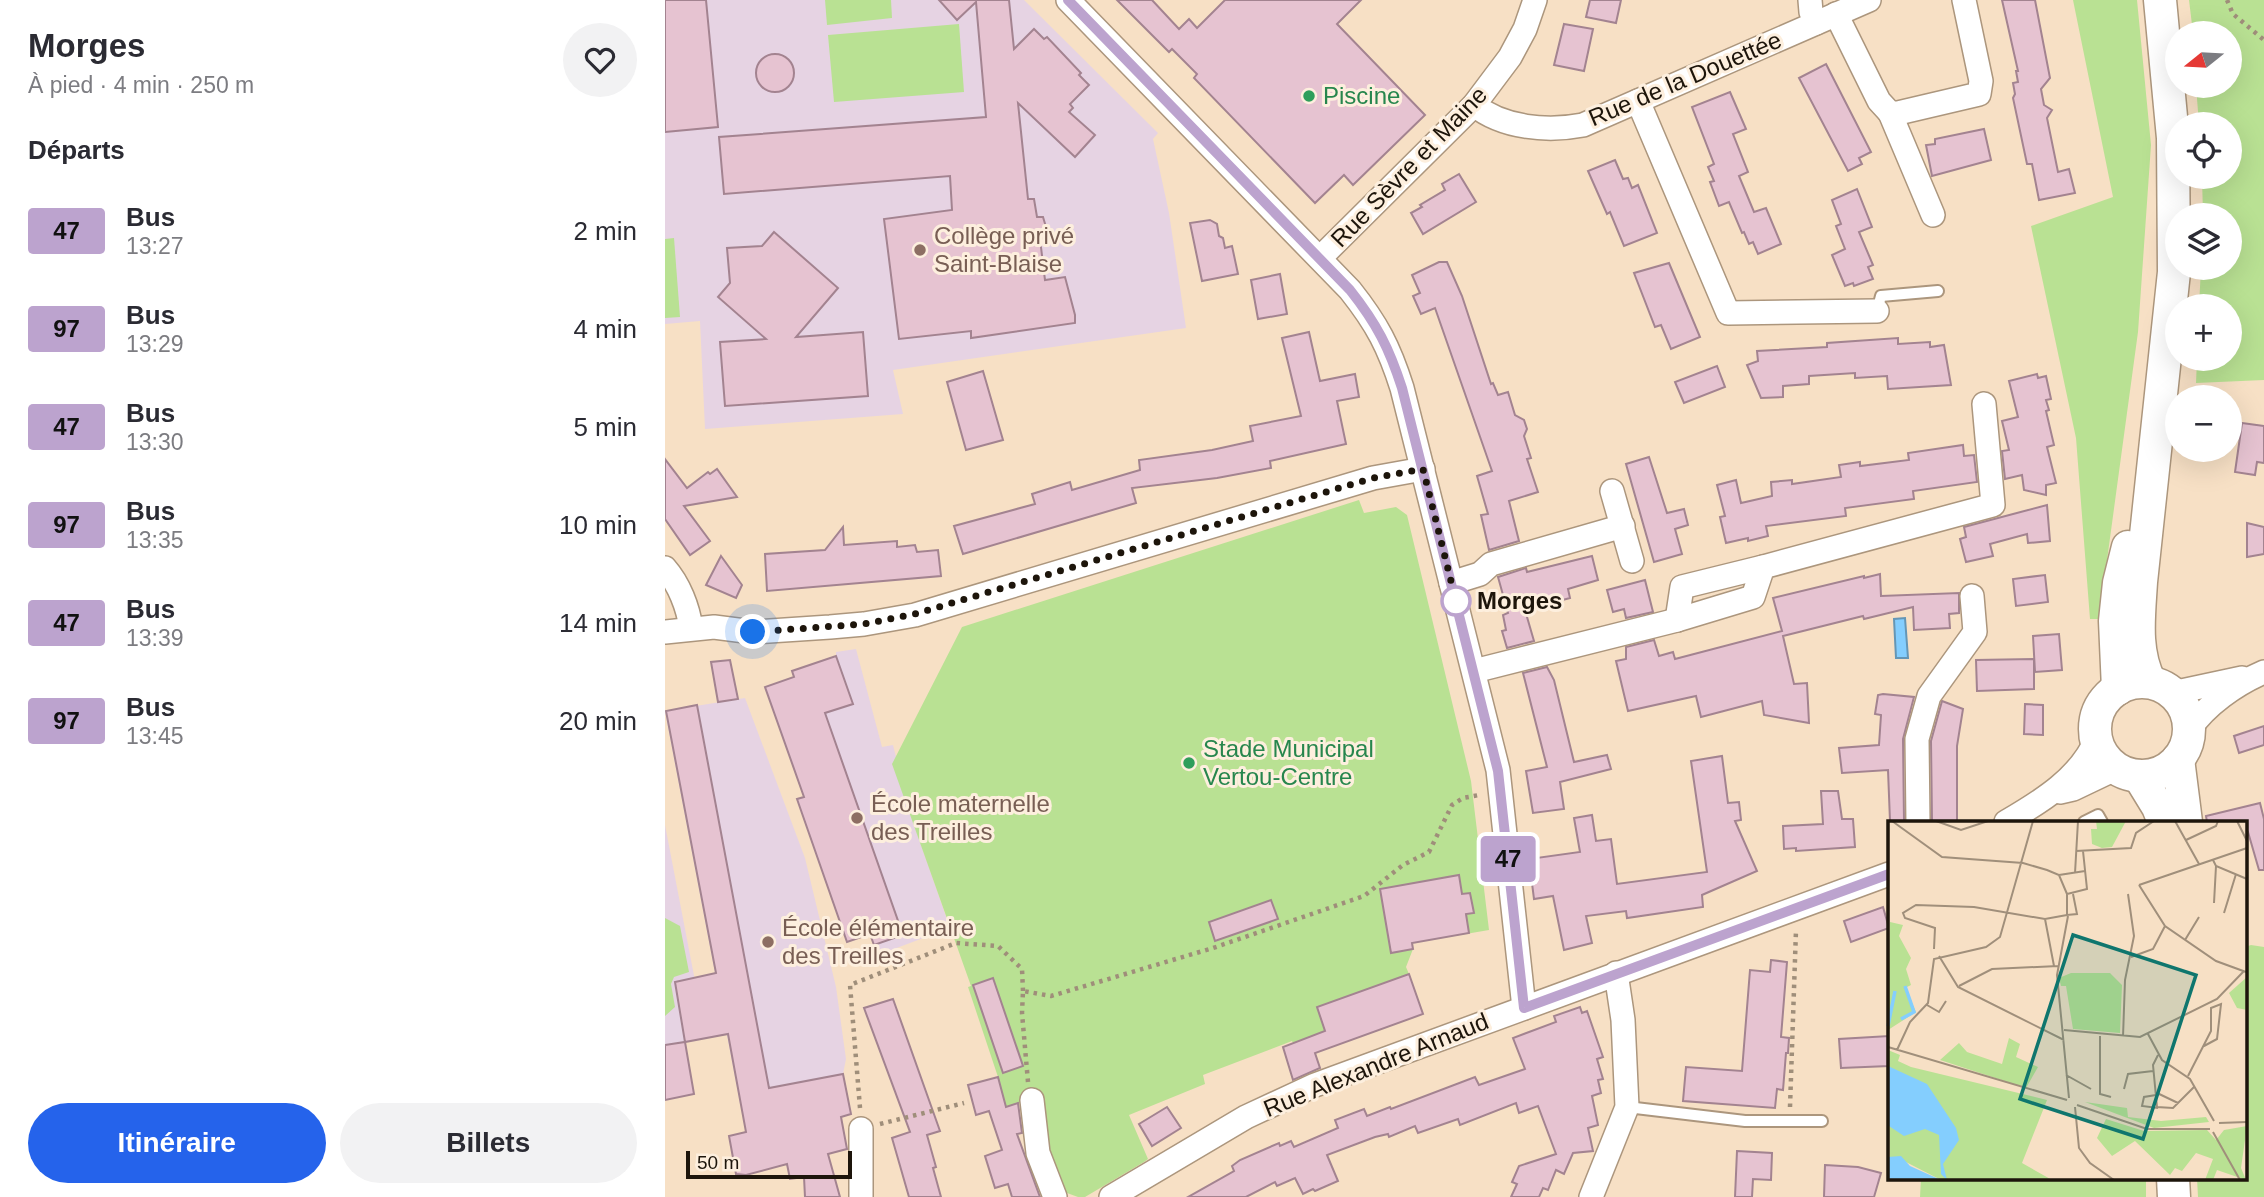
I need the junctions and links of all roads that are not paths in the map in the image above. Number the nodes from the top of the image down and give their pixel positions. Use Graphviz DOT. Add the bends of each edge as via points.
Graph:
graph roads {
  1 [pos="1067,0"];
  2 [pos="1535,0"];
  3 [pos="1810,0"];
  4 [pos="1869,0"];
  5 [pos="1964,0"];
  6 [pos="2160,0"];
  7 [pos="1826,18"];
  8 [pos="1638,101"];
  9 [pos="1474,105"];
  10 [pos="1891,113"];
  11 [pos="1933,215"];
  12 [pos="1320,258"];
  13 [pos="1938,291"];
  14 [pos="1877,311"];
  15 [pos="1984,404"];
  16 [pos="2156,433"];
  17 [pos="1423,469"];
  18 [pos="1612,491"];
  19 [pos="1623,526"];
  20 [pos="1632,561"];
  21 [pos="665,568"];
  22 [pos="1451,583"];
  23 [pos="1972,596"];
  24 [pos="691,628"];
  25 [pos="665,632"];
  26 [pos="1474,671"];
  27 [pos="2261,673"];
  28 [pos="2161,688"];
  29 [pos="2118,689"];
  30 [pos="2189,730"];
  31 [pos="2097,738"];
  32 [pos="2178,759"];
  33 [pos="2128,772"];
  34 [pos="2054,793"];
  35 [pos="1918,821"];
  36 [pos="2014,821"];
  37 [pos="2086,821"];
  38 [pos="2101,821"];
  39 [pos="2164,821"];
  40 [pos="2186,821"];
  41 [pos="1888,874"];
  42 [pos="1616,973"];
  43 [pos="1524,1008"];
  44 [pos="1033,1100"];
  45 [pos="1627,1107"];
  46 [pos="1822,1121"];
  47 [pos="861,1129"];
  48 [pos="861,1197"];
  49 [pos="1055,1197"];
  50 [pos="1111,1197"];
  51 [pos="1591,1197"];
  1 -- 12 [label="street"];
  2 -- 9 [label="street, Rue Sèvre et Maine" via="1510,57"];
  3 -- 7 [label="street" via="1811,12"];
  4 -- 7 [label="street, Rue de la Douettée"];
  5 -- 10 [label="street" via="1981,81 1979,94"];
  6 -- 16 [label="main road" via="2173,138 2174,272"];
  7 -- 8 [label="street, Rue de la Douettée"];
  7 -- 10 [label="street" via="1884,109"];
  8 -- 9 [label="street, Rue de la Douettée" via="1566,128 1506,122"];
  8 -- 14 [label="street" via="1728,313"];
  9 -- 12 [label="street, Rue Sèvre et Maine"];
  10 -- 11 [label="street"];
  12 -- 17 [label="street" via="1373,319 1390,350"];
  13 -- 14 [label="lane" via="1881,296"];
  15 -- 26 [label="street" via="1993,505 1763,567 1753,597"];
  16 -- 28 [label="main road" via="2138,628 2140,656"];
  16 -- 29 [label="main road" via="2119,583 2115,621"];
  17 -- 22 [label="street"];
  17 -- 24 [label="street" via="1373,478 915,614 864,624 753,632"];
  18 -- 19 [label="street"];
  19 -- 20 [label="street"];
  19 -- 22 [label="street" via="1491,564 1480,575"];
  21 -- 24 [label="street" via="683,599"];
  22 -- 26 [label="street"];
  23 -- 35 [label="street" via="1975,632 1929,696 1917,739"];
  24 -- 25 [label="street"];
  26 -- 43 [label="street" via="1498,771"];
  27 -- 28 [label="street"];
  27 -- 30 [label="street" via="2214,702"];
  28 -- 29 [label="main road" via="2129,684"];
  28 -- 30 [label="main road" via="2185,710"];
  29 -- 31 [label="main road" via="2098,713"];
  30 -- 32 [label="main road"];
  31 -- 33 [label="main road" via="2106,759"];
  31 -- 34 [label="street" via="2091,752"];
  32 -- 33 [label="main road" via="2161,772"];
  32 -- 40 [label="main road"];
  33 -- 34 [label="street"];
  33 -- 39 [label="main road" via="2158,807"];
  34 -- 36 [label="street"];
  37 -- 38 [label="lane" via="2098,815"];
  41 -- 42 [label="street, Rue Alexandre Arnaud"];
  42 -- 43 [label="street, Rue Alexandre Arnaud"];
  42 -- 45 [label="street"];
  43 -- 50 [label="street, Rue Alexandre Arnaud" via="1315,1085 1246,1117"];
  44 -- 49 [label="street" via="1038,1153"];
  45 -- 46 [label="lane" via="1745,1121"];
  45 -- 51 [label="street"];
  47 -- 48 [label="street"];
}
